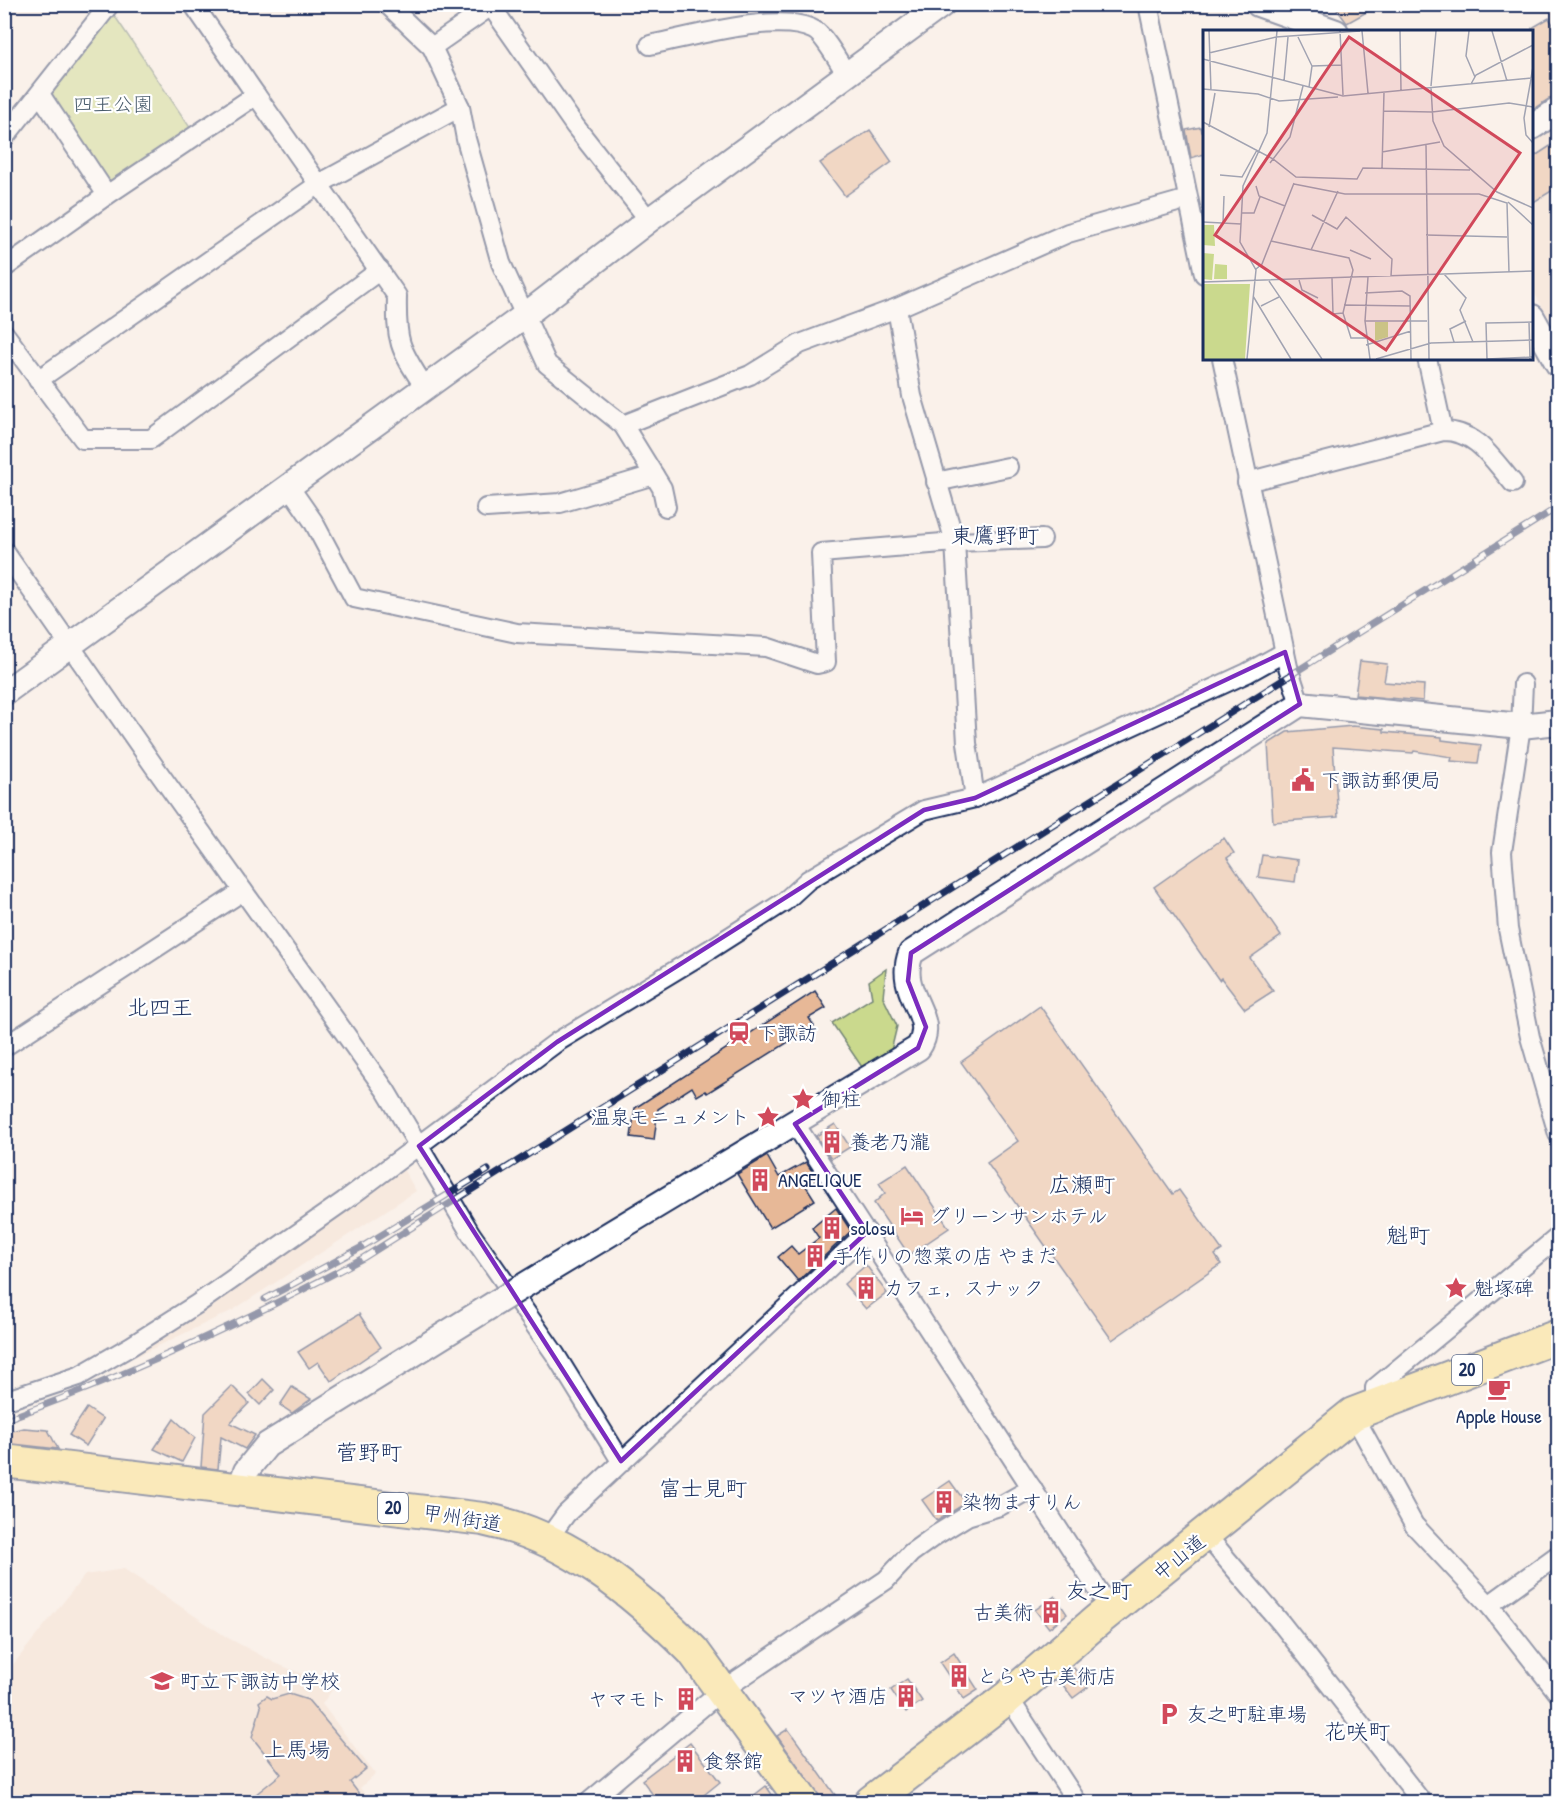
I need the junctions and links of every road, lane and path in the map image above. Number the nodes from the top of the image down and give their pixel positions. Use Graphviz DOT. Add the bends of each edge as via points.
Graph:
graph roads {
  1 [pos="111,4"];
  2 [pos="193,4"];
  3 [pos="387,4"];
  4 [pos="943,4"];
  5 [pos="1148,4"];
  6 [pos="1258,4"];
  7 [pos="1330,30"];
  8 [pos="650,45"];
  9 [pos="432,47"];
  10 [pos="848,75"];
  11 [pos="40,94"];
  12 [pos="256,95"];
  13 [pos="460,107"];
  14 [pos="1558,110"];
  15 [pos="1533,126"];
  16 [pos="4,138"];
  17 [pos="320,184"];
  18 [pos="107,195"];
  19 [pos="1188,199"];
  20 [pos="649,220"];
  21 [pos="4,268"];
  22 [pos="1203,269"];
  23 [pos="380,270"];
  24 [pos="897,308"];
  25 [pos="524,316"];
  26 [pos="1533,319"];
  27 [pos="4,333"];
  28 [pos="1222,360"];
  29 [pos="1427,360"];
  30 [pos="1558,364"];
  31 [pos="38,380"];
  32 [pos="424,386"];
  33 [pos="623,424"];
  34 [pos="1443,431"];
  35 [pos="1008,467"];
  36 [pos="654,475"];
  37 [pos="936,482"];
  38 [pos="1247,482"];
  39 [pos="1513,483"];
  40 [pos="288,485"];
  41 [pos="666,507"];
  42 [pos="486,508"];
  43 [pos="1042,539"];
  44 [pos="955,542"];
  45 [pos="4,551"];
  46 [pos="70,647"];
  47 [pos="1285,652"];
  48 [pos="1523,684"];
  49 [pos="4,693"];
  50 [pos="1300,704"];
  51 [pos="1558,722"];
  52 [pos="1521,726"];
  53 [pos="975,798"];
  54 [pos="243,891"];
  55 [pos="4,1047"];
  56 [pos="795,1124"];
  57 [pos="1558,1134"];
  58 [pos="418,1146"];
  59 [pos="867,1232"];
  60 [pos="1558,1237"];
  61 [pos="1558,1336"];
  62 [pos="4,1401"];
  63 [pos="1364,1409"];
  64 [pos="4,1461"];
  65 [pos="621,1461"];
  66 [pos="1032,1488"];
  67 [pos="239,1489"];
  68 [pos="1206,1535"];
  69 [pos="547,1540"];
  70 [pos="1558,1555"];
  71 [pos="1490,1605"];
  72 [pos="1111,1610"];
  73 [pos="721,1691"];
  74 [pos="1558,1693"];
  75 [pos="1008,1697"];
  76 [pos="589,1803"];
  77 [pos="803,1803"];
  78 [pos="872,1803"];
  79 [pos="1077,1803"];
  80 [pos="1422,1803"];
  1 -- 11 [label="street"];
  2 -- 12 [label="street"];
  3 -- 9 [label="street"];
  4 -- 10 [label="street"];
  5 -- 19 [label="street"];
  6 -- 7 [label="street"];
  8 -- 10 [label="street" via="753,25 790,23 816,30"];
  9 -- 13 [label="street"];
  9 -- 20 [label="street" via="491,6 575,126"];
  10 -- 20 [label="street"];
  11 -- 16 [label="street"];
  11 -- 18 [label="street"];
  12 -- 17 [label="street"];
  12 -- 18 [label="street"];
  13 -- 17 [label="street"];
  13 -- 25 [label="street" via="501,263"];
  14 -- 15 [label="street"];
  17 -- 23 [label="street"];
  17 -- 31 [label="street"];
  18 -- 21 [label="street"];
  19 -- 22 [label="street"];
  19 -- 24 [label="street" via="1068,233"];
  20 -- 25 [label="street"];
  23 -- 31 [label="street" via="151,439 83,439"];
  23 -- 32 [label="street" via="398,296 396,327 403,353"];
  24 -- 33 [label="street" via="800,344 750,375"];
  24 -- 37 [label="street" via="912,396"];
  25 -- 32 [label="street"];
  25 -- 33 [label="street" via="547,363"];
  26 -- 30 [label="street"];
  27 -- 31 [label="street"];
  28 -- 38 [label="street"];
  29 -- 34 [label="street"];
  32 -- 40 [label="street"];
  33 -- 36 [label="street"];
  34 -- 38 [label="street"];
  34 -- 39 [label="street" via="1470,436"];
  35 -- 37 [label="street"];
  36 -- 41 [label="street"];
  36 -- 42 [label="street" via="560,503"];
  37 -- 44 [label="street"];
  38 -- 47 [label="street"];
  40 -- 44 [label="street" via="313,521 354,598 517,633 766,647 817,664 826,662 821,553"];
  40 -- 46 [label="street"];
  43 -- 44 [label="street"];
  44 -- 53 [label="street" via="967,743"];
  45 -- 46 [label="street"];
  46 -- 49 [label="street"];
  46 -- 54 [label="street"];
  47 -- 50 [label="street"];
  47 -- 53 [label="street"];
  48 -- 52 [label="street"];
  50 -- 52 [label="street"];
  50 -- 56 [label="street" via="911,953 906,965 910,994 926,1027 918,1048"];
  51 -- 52 [label="street"];
  52 -- 57 [label="street" via="1502,852 1508,929 1533,1051"];
  53 -- 58 [label="street" via="924,810 808,880 775,908 557,1042"];
  54 -- 55 [label="street"];
  54 -- 58 [label="street" via="386,1091"];
  56 -- 59 [label="street"];
  56 -- 67 [label="street, bridge" via="496,1302 267,1445 246,1472"];
  58 -- 62 [label="street" via="207,1297 131,1346 79,1376"];
  58 -- 65 [label="street" via="471,1234 555,1354"];
  59 -- 65 [label="street"];
  59 -- 66 [label="street"];
  60 -- 63 [label="street" via="1375,1388"];
  61 -- 63 [label="highway, 20"];
  63 -- 68 [label="highway, 中山道 / 20"];
  63 -- 71 [label="street" via="1414,1525"];
  64 -- 67 [label="highway, 甲州街道 / 20"];
  65 -- 69 [label="street" via="566,1514"];
  66 -- 72 [label="street"];
  66 -- 73 [label="street" via="1000,1506 967,1516 936,1535 911,1553 877,1587"];
  67 -- 69 [label="highway, 甲州街道 / 20" via="483,1519 525,1529"];
  68 -- 72 [label="highway, 中山道 / 20"];
  68 -- 80 [label="street" via="1281,1623"];
  69 -- 73 [label="highway, 甲州街道 / 20" via="622,1586 693,1651"];
  70 -- 71 [label="street"];
  71 -- 74 [label="street"];
  72 -- 75 [label="highway, 中山道 / 20"];
  73 -- 76 [label="street"];
  73 -- 77 [label="highway, 甲州街道 / 20"];
  75 -- 78 [label="highway, 中山道 / 20"];
  75 -- 79 [label="street"];
}
